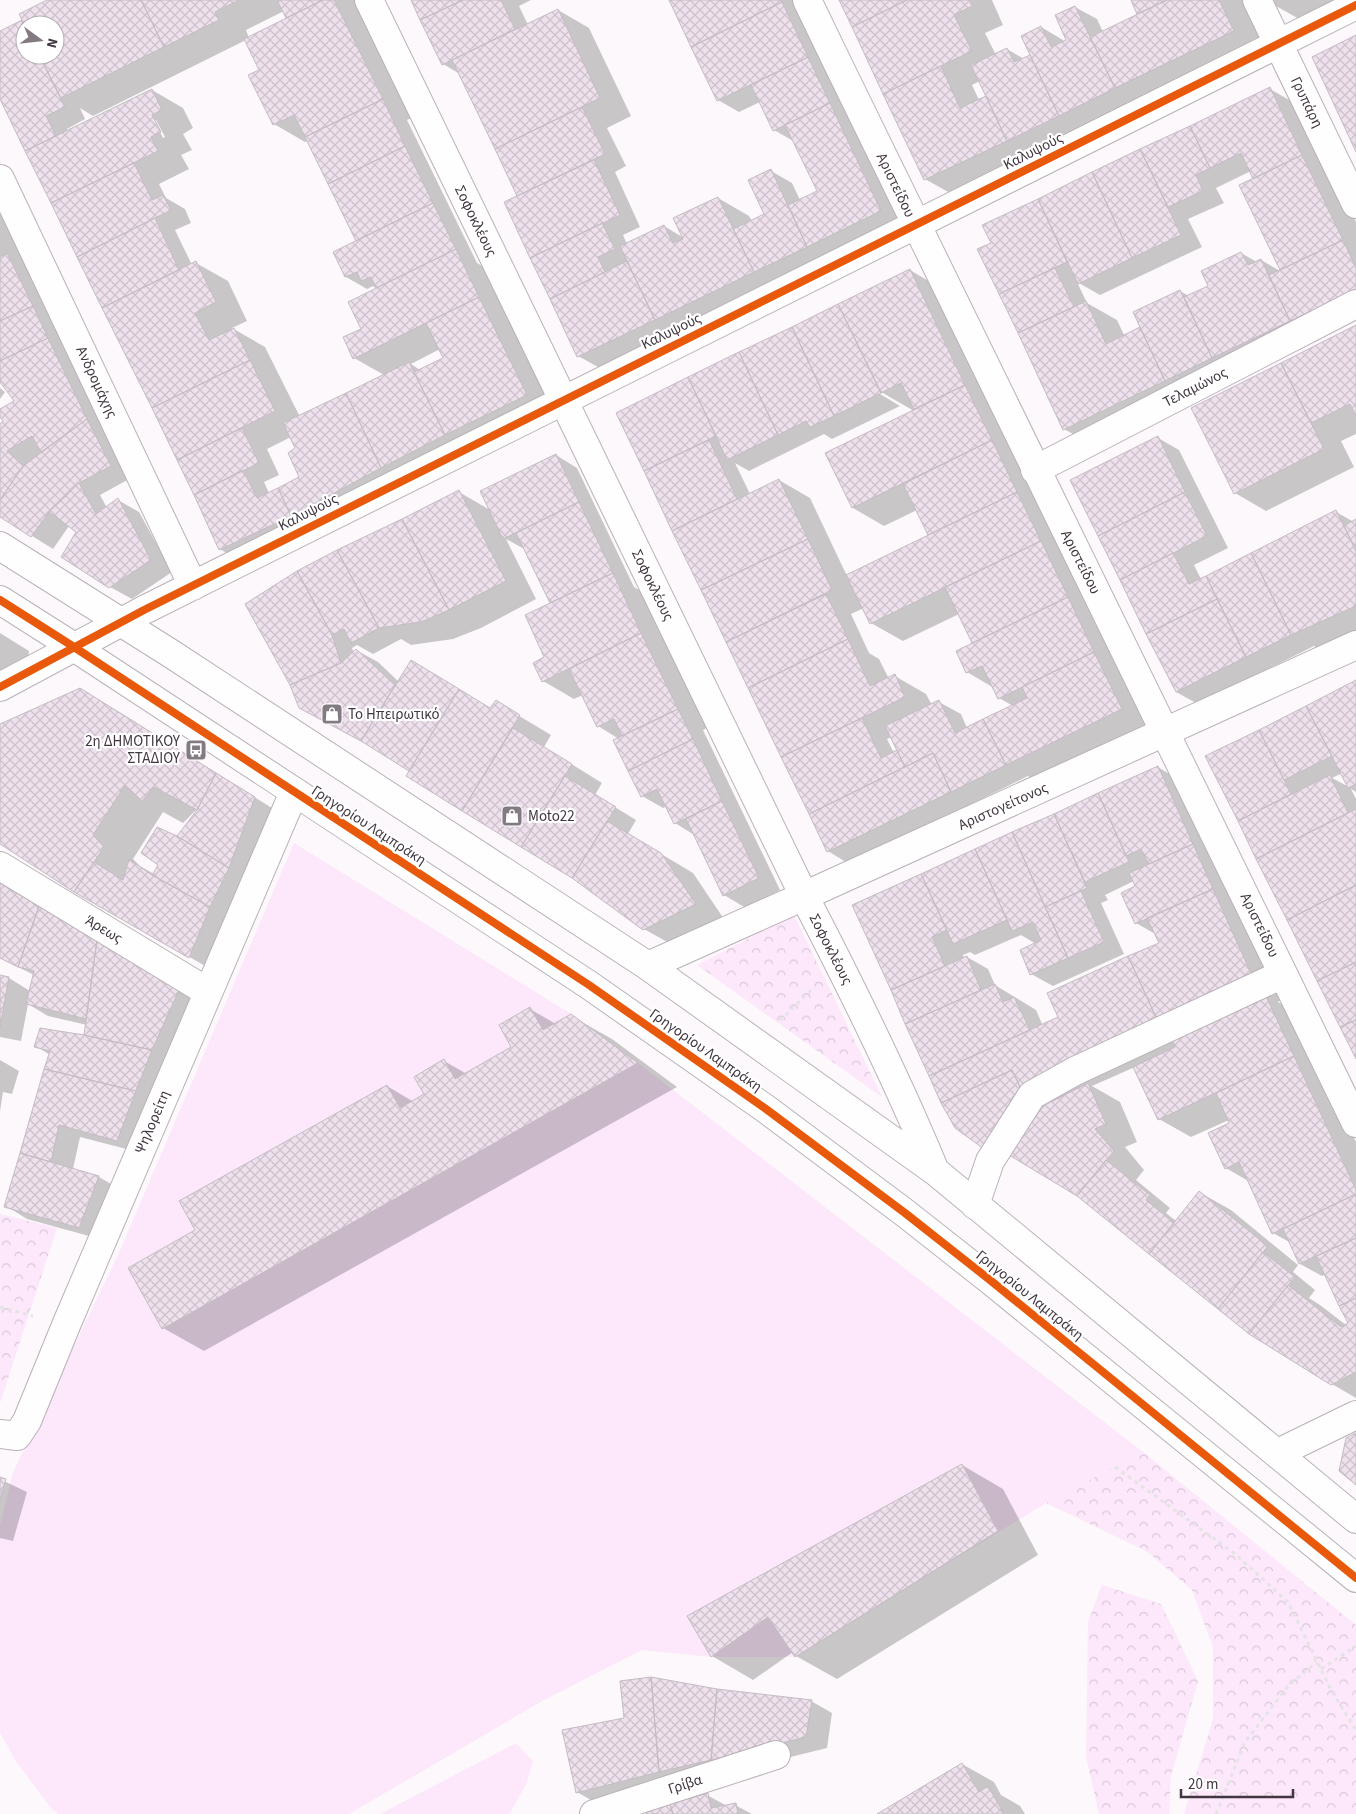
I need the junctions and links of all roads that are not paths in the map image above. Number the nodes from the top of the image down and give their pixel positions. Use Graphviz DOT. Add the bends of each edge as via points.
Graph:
graph roads {
  1 [pos="369,0"];
  2 [pos="807,0"];
  3 [pos="1257,0"];
  4 [pos="1356,5"];
  5 [pos="1279,44"];
  6 [pos="0,179"];
  7 [pos="1356,204"];
  8 [pos="916,225"];
  9 [pos="1356,304"];
  10 [pos="563,400"];
  11 [pos="1034,470"];
  12 [pos="0,546"];
  13 [pos="193,586"];
  14 [pos="0,600"];
  15 [pos="121,622"];
  16 [pos="1356,645"];
  17 [pos="74,647"];
  18 [pos="0,687"];
  19 [pos="1166,732"];
  20 [pos="294,792"];
  21 [pos="0,866"];
  22 [pos="804,896"];
  23 [pos="648,966"];
  24 [pos="1283,974"];
  25 [pos="208,992"];
  26 [pos="1356,1123"];
  27 [pos="935,1171"];
  28 [pos="975,1205"];
  29 [pos="1356,1415"];
  30 [pos="0,1434"];
  31 [pos="1278,1453"];
  32 [pos="1356,1519"];
  33 [pos="1356,1578"];
  34 [pos="776,1755"];
  35 [pos="594,1814"];
  1 -- 10 [label="street, Σοφοκλέους"];
  2 -- 8 [label="street, Αριστείδου"];
  3 -- 5 [label="street, Γρυπάρη"];
  4 -- 5 [label="street, Καλυψούς"];
  5 -- 7 [label="street, Γρυπάρη"];
  5 -- 8 [label="street, Καλυψούς"];
  6 -- 13 [label="street, Ανδρομάχης"];
  8 -- 10 [label="street, Καλυψούς"];
  8 -- 11 [label="street, Αριστείδου"];
  9 -- 11 [label="street, Τελαμώνος"];
  10 -- 13 [label="street, Καλυψούς"];
  10 -- 22 [label="street, Σοφοκλέους"];
  11 -- 19 [label="street, Αριστείδου"];
  12 -- 15 [label="street"];
  13 -- 15 [label="street, Καλυψούς"];
  14 -- 17 [label="street, Γρηγορίου Λαμπράκη"];
  15 -- 17 [label="street, Καλυψούς"];
  15 -- 23 [label="street"];
  16 -- 19 [label="street, Αριστογείτονος"];
  17 -- 18 [label="street, Καλυψούς"];
  17 -- 20 [label="street, Γρηγορίου Λαμπράκη"];
  19 -- 22 [label="street, Αριστογείτονος"];
  19 -- 24 [label="street, Αριστείδου"];
  20 -- 25 [label="street, Ψηλορείτη"];
  20 -- 33 [label="street, Γρηγορίου Λαμπράκη" via="589,985 839,1162 998,1286"];
  21 -- 25 [label="street, Άρεως"];
  22 -- 23 [label="street, Αριστογείτονος"];
  22 -- 27 [label="street, Σοφοκλέους" via="912,1115"];
  23 -- 27 [label="street"];
  24 -- 26 [label="street, Αριστείδου"];
  24 -- 28 [label="street" via="1032,1094 990,1161"];
  25 -- 30 [label="street, Ψηλορείτη" via="27,1421 17,1436"];
  27 -- 28 [label="street"];
  28 -- 31 [label="street"];
  29 -- 31 [label="street"];
  31 -- 32 [label="street"];
  34 -- 35 [label="street, Γρίβα"];
}
